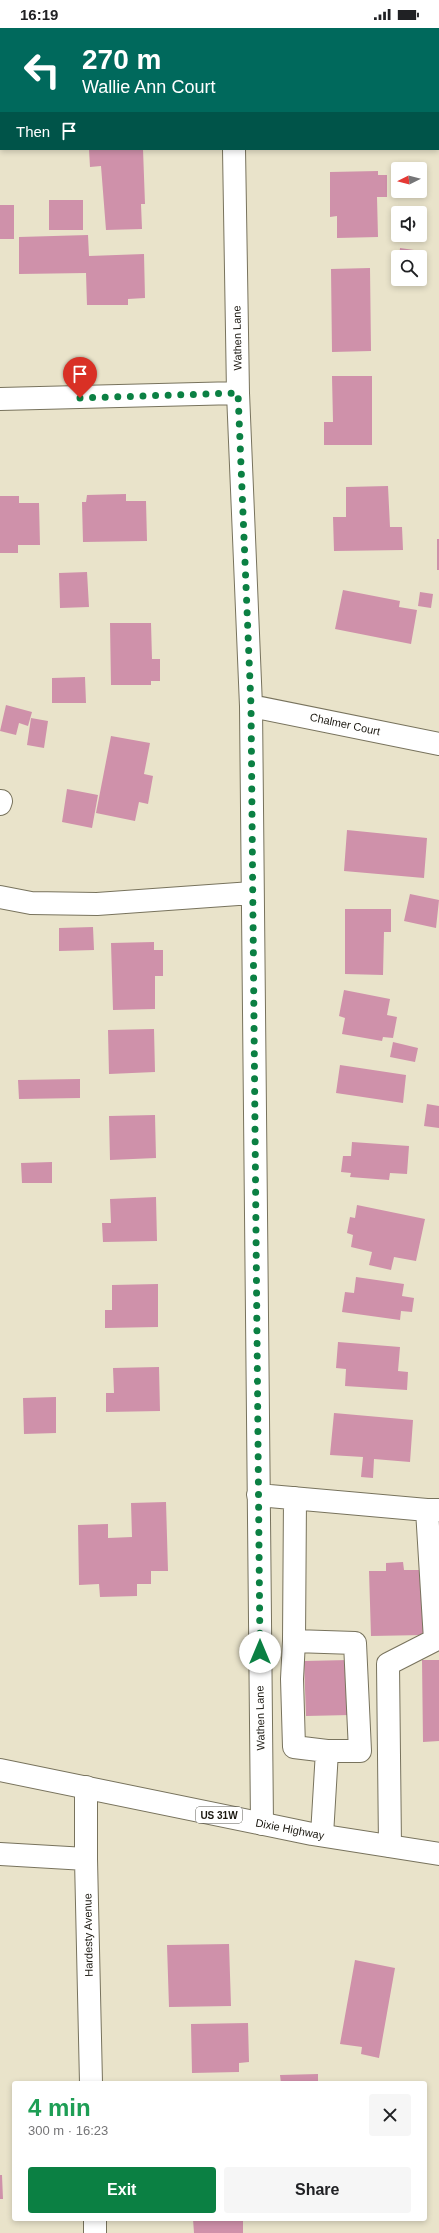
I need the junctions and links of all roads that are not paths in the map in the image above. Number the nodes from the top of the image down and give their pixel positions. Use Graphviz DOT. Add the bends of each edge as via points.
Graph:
graph roads {
  1 [pos="234,150"];
  2 [pos="238,393"];
  3 [pos="0,399"];
  4 [pos="251,706"];
  5 [pos="439,744"];
  6 [pos="0,800"];
  7 [pos="0,804"];
  8 [pos="252,893"];
  9 [pos="0,898"];
  10 [pos="258,1495"];
  11 [pos="295,1498"];
  12 [pos="433,1510"];
  13 [pos="259,1582"];
  14 [pos="294,1582"];
  15 [pos="294,1641"];
  16 [pos="292,1679"];
  17 [pos="260,1680"];
  18 [pos="327,1751"];
  19 [pos="0,1770"];
  20 [pos="86,1787"];
  21 [pos="262,1824"];
  22 [pos="322,1835"];
  23 [pos="390,1846"];
  24 [pos="0,1854"];
  25 [pos="439,1854"];
  26 [pos="86,1859"];
  27 [pos="91,2081"];
  28 [pos="95,2221"];
  29 [pos="95,2233"];
  1 -- 2 [label="street, Wathen Lane"];
  2 -- 3 [label="street"];
  2 -- 4 [label="street, Wathen Lane"];
  4 -- 5 [label="street, Chalmer Court"];
  4 -- 8 [label="street, Wathen Lane"];
  6 -- 7 [label="street"];
  8 -- 9 [label="street" via="98,904 31,903"];
  8 -- 10 [label="street, Wathen Lane"];
  10 -- 11 [label="street"];
  10 -- 13 [label="street, Wathen Lane"];
  11 -- 12 [label="street"];
  11 -- 14 [label="street"];
  12 -- 23 [label="street" via="435,1640 388,1664"];
  13 -- 14 [label="street"];
  13 -- 17 [label="street, Wathen Lane"];
  14 -- 15 [label="street"];
  15 -- 16 [label="street"];
  15 -- 18 [label="street" via="355,1643 360,1751"];
  16 -- 17 [label="street"];
  16 -- 18 [label="street" via="294,1747"];
  17 -- 21 [label="street, Wathen Lane"];
  18 -- 22 [label="street"];
  19 -- 20 [label="street, Dixie Highway / US 31W"];
  20 -- 21 [label="street, Dixie Highway / US 31W"];
  20 -- 26 [label="street, Hardesty Avenue"];
  21 -- 22 [label="street, Dixie Highway / US 31W"];
  22 -- 23 [label="street, Dixie Highway / US 31W"];
  23 -- 25 [label="street, Dixie Highway / US 31W"];
  24 -- 26 [label="street"];
  26 -- 27 [label="street, Hardesty Avenue"];
  28 -- 29 [label="street"];
}
